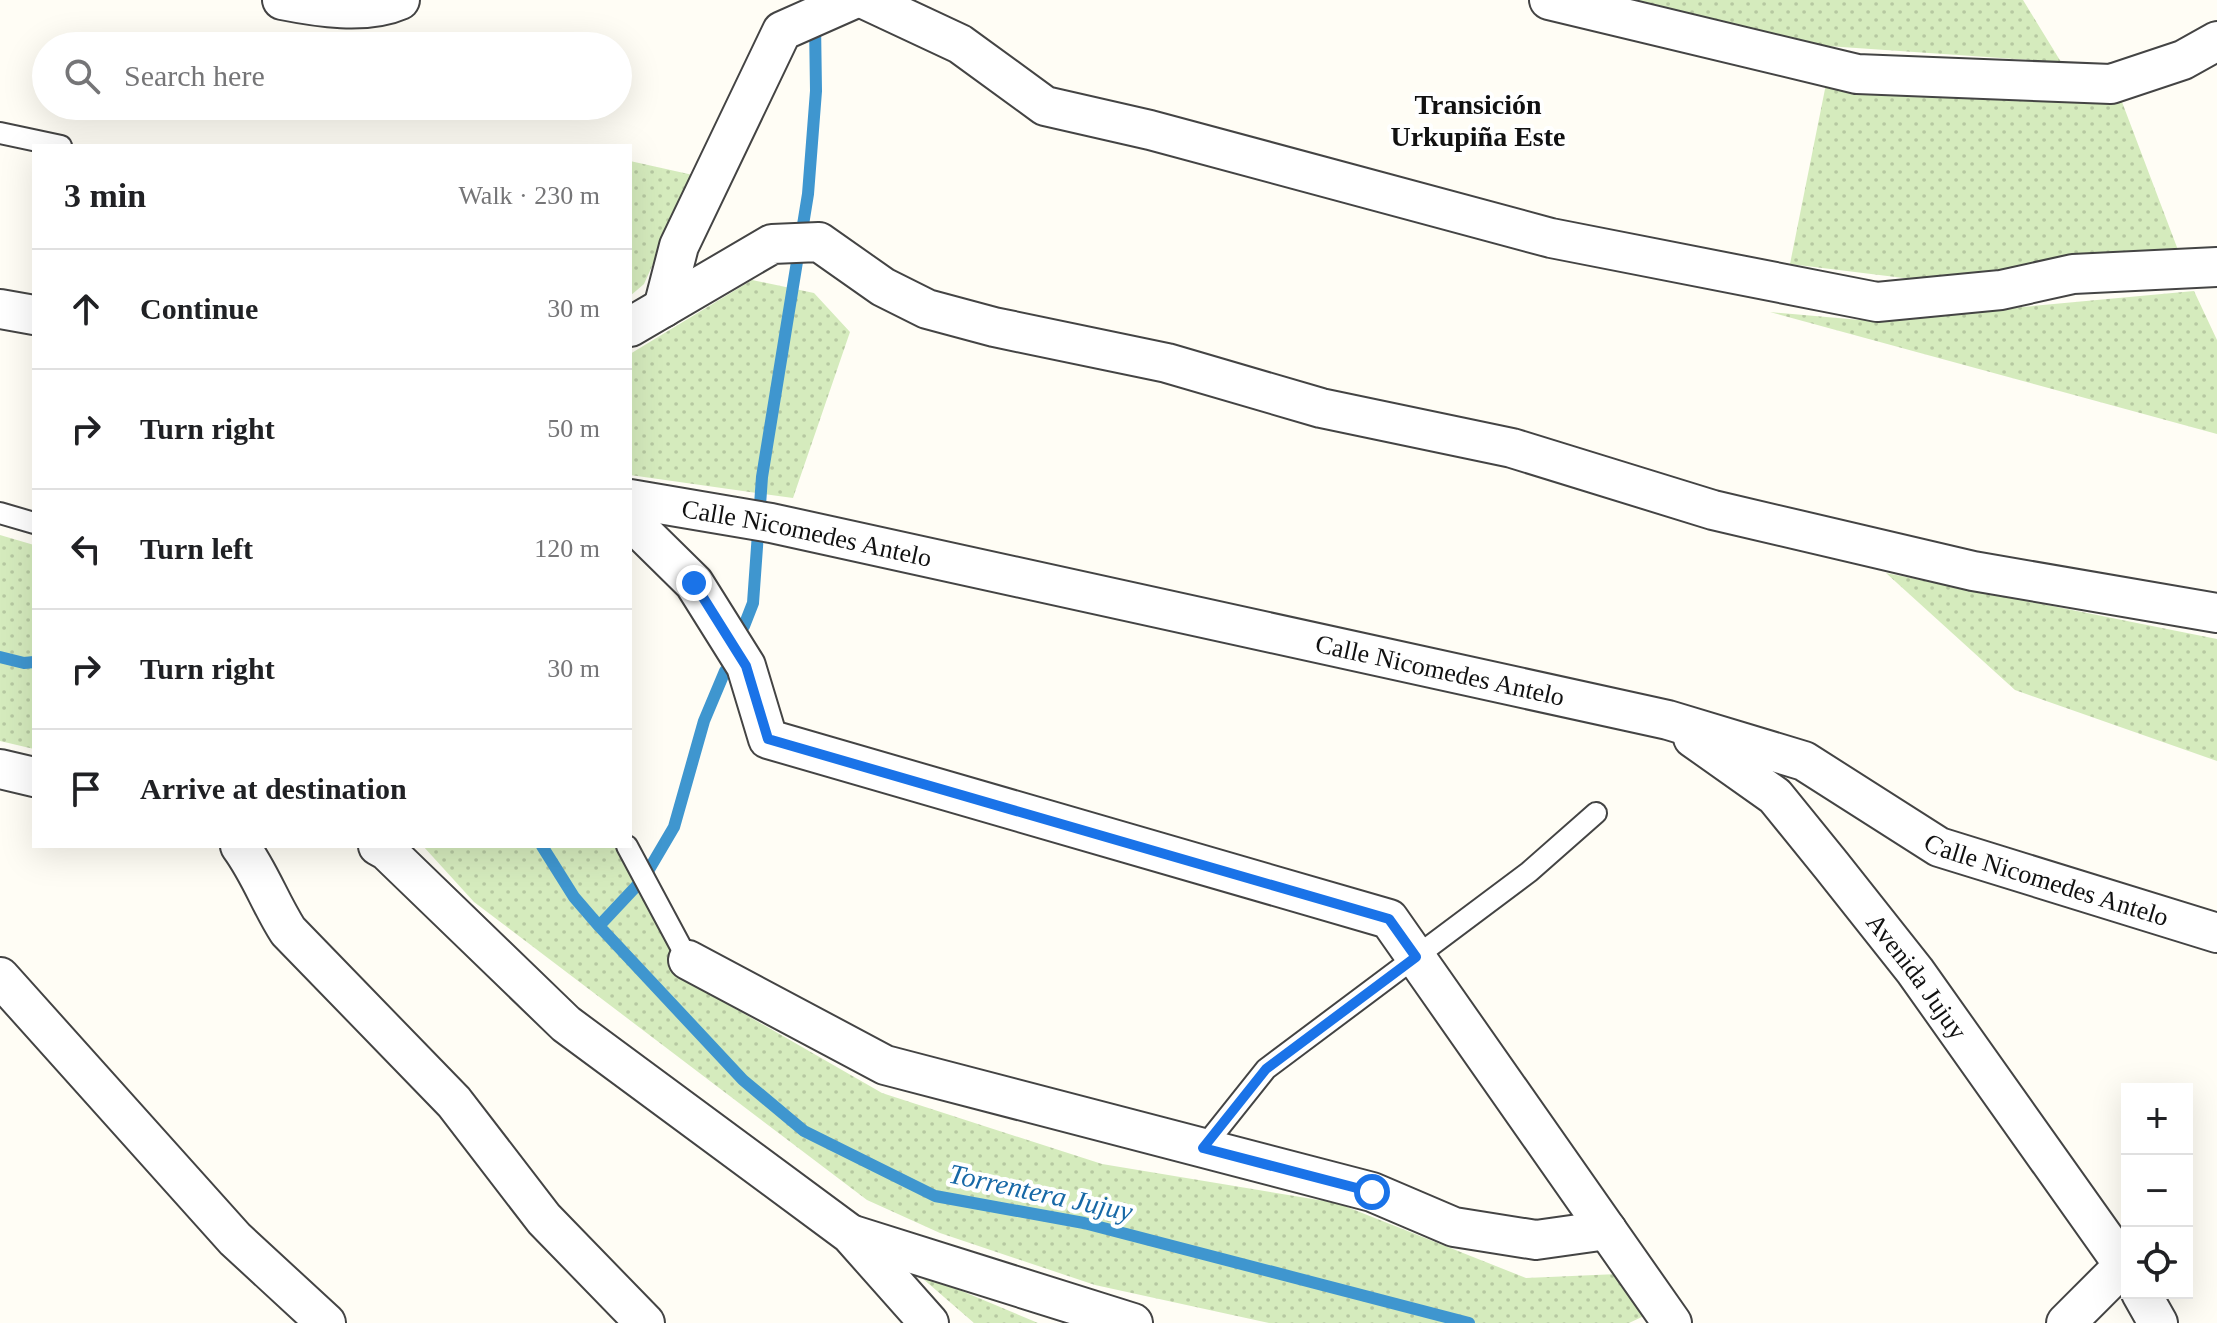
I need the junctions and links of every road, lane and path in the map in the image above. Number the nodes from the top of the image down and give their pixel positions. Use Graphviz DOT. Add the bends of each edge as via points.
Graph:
graph roads {
  1 [pos="282,0"];
  2 [pos="400,0"];
  3 [pos="852,0"];
  4 [pos="866,0"];
  5 [pos="1549,0"];
  6 [pos="2217,41"];
  7 [pos="0,133"];
  8 [pos="52,144"];
  9 [pos="2217,267"];
  10 [pos="663,308"];
  11 [pos="0,309"];
  12 [pos="32,315"];
  13 [pos="632,326"];
  14 [pos="632,499"];
  15 [pos="0,513"];
  16 [pos="32,522"];
  17 [pos="632,522"];
  18 [pos="2217,613"];
  19 [pos="1668,720"];
  20 [pos="0,769"];
  21 [pos="32,777"];
  22 [pos="1596,813"];
  23 [pos="241,848"];
  24 [pos="382,848"];
  25 [pos="628,848"];
  26 [pos="2217,933"];
  27 [pos="1416,957"];
  28 [pos="688,960"];
  29 [pos="0,977"];
  30 [pos="1203,1148"];
  31 [pos="1607,1230"];
  32 [pos="850,1234"];
  33 [pos="2121,1262"];
  34 [pos="2121,1283"];
  35 [pos="2144,1299"];
  36 [pos="326,1323"];
  37 [pos="645,1323"];
  38 [pos="929,1323"];
  39 [pos="1133,1323"];
  40 [pos="1672,1323"];
  41 [pos="2066,1323"];
  42 [pos="2158,1323"];
  1 -- 2 [label="street" via="319,7 389,5"];
  3 -- 10 [label="street" via="782,31 679,246"];
  4 -- 9 [label="street" via="960,44 1045,106 1551,238 1877,302 2001,290 2073,274"];
  5 -- 6 [label="street" via="1857,74 2111,84 2183,60"];
  7 -- 8 [label="lane"];
  10 -- 13 [label="street"];
  10 -- 18 [label="street" via="772,244 819,242 851,267 927,309 994,327 1167,363 1321,408 1512,448 1759,521 1973,571"];
  11 -- 12 [label="street"];
  14 -- 19 [label="street, Calle Nicomedes Antelo" via="802,530"];
  15 -- 16 [label="lane"];
  17 -- 27 [label="street" via="694,583 746,666 768,739 1389,919"];
  19 -- 26 [label="street, Calle Nicomedes Antelo" via="1804,761 1939,847"];
  19 -- 33 [label="street, Avenida Jujuy" via="1775,796 1915,971"];
  20 -- 21 [label="street"];
  22 -- 27 [label="lane" via="1529,872"];
  23 -- 37 [label="street" via="288,931 454,1102 544,1219"];
  24 -- 32 [label="street" via="566,1024"];
  25 -- 28 [label="lane"];
  27 -- 30 [label="lane" via="1266,1069"];
  27 -- 31 [label="street"];
  28 -- 30 [label="street" via="885,1065"];
  29 -- 36 [label="street" via="235,1239"];
  30 -- 31 [label="street" via="1372,1192 1454,1227 1536,1240"];
  31 -- 40 [label="street"];
  32 -- 38 [label="street"];
  32 -- 39 [label="street"];
  34 -- 41 [label="street"];
  35 -- 42 [label="street, Avenida Jujuy"];
}
